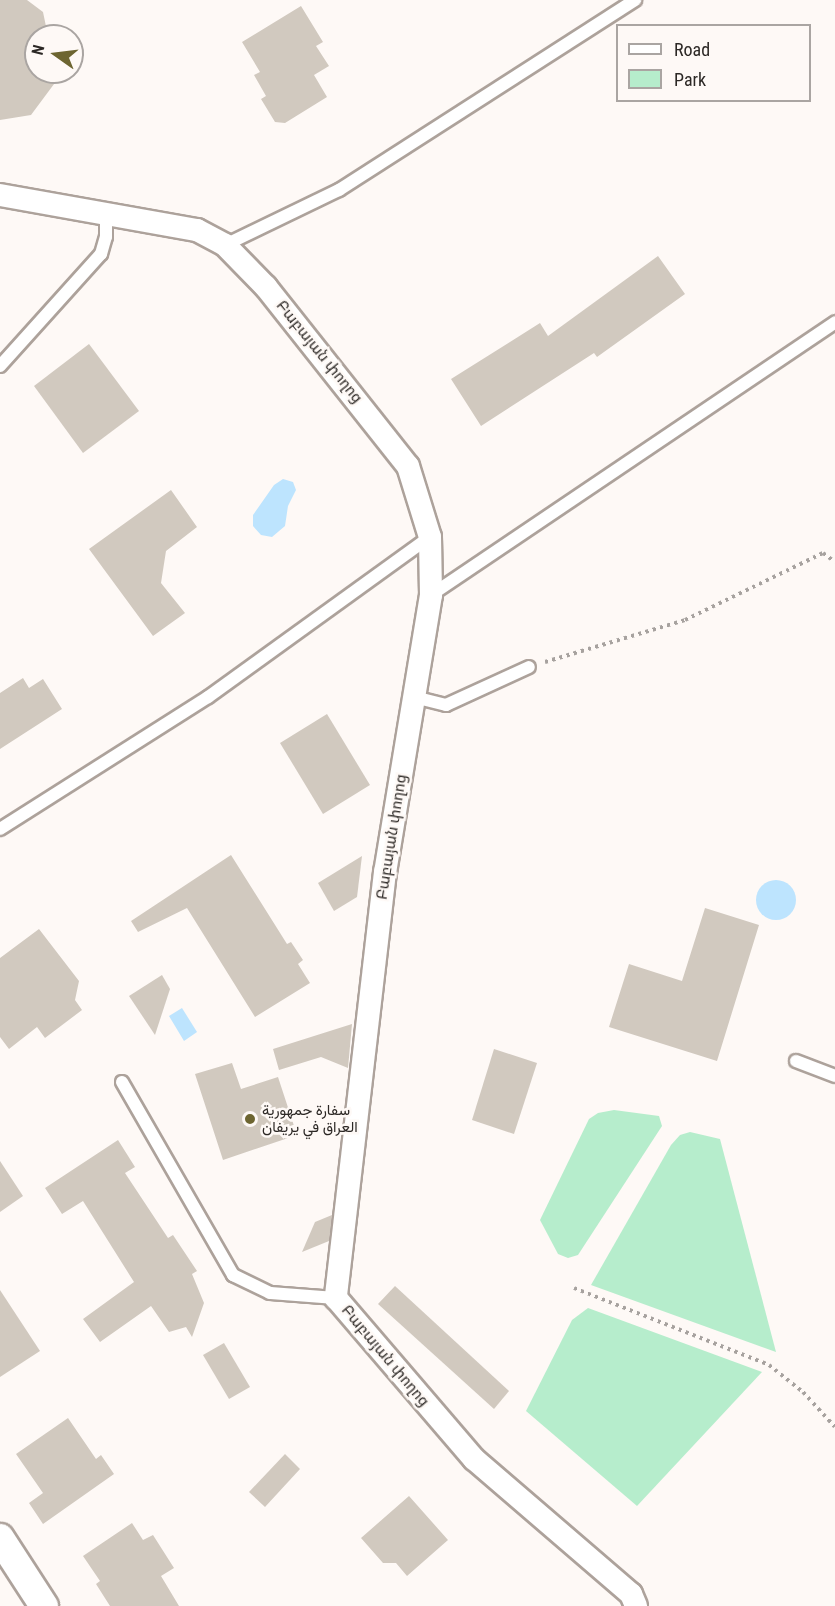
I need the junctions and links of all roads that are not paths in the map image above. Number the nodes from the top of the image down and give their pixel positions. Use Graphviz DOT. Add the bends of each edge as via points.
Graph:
graph roads {
  1 [pos="635,0"];
  2 [pos="0,195"];
  3 [pos="106,212"];
  4 [pos="225,245"];
  5 [pos="835,322"];
  6 [pos="0,366"];
  7 [pos="430,537"];
  8 [pos="431,595"];
  9 [pos="529,667"];
  10 [pos="414,697"];
  11 [pos="0,829"];
  12 [pos="796,1061"];
  13 [pos="835,1076"];
  14 [pos="122,1082"];
  15 [pos="336,1298"];
  16 [pos="0,1538"];
  17 [pos="44,1606"];
  18 [pos="636,1606"];
  1 -- 4 [label="lane" via="339,190"];
  2 -- 3 [label="street, Բաբայան փողոց"];
  3 -- 4 [label="street, Բաբայան փողոց" via="197,230"];
  3 -- 6 [label="lane" via="101,254"];
  4 -- 7 [label="street, Բաբայան փողոց" via="266,287 408,466"];
  5 -- 8 [label="lane"];
  7 -- 8 [label="street, Բաբայան փողոց"];
  7 -- 11 [label="lane" via="208,697"];
  8 -- 10 [label="street, Բաբայան փողոց"];
  9 -- 10 [label="lane" via="446,705"];
  10 -- 15 [label="street, Բաբայան փողոց" via="385,872"];
  12 -- 13 [label="lane"];
  14 -- 15 [label="lane" via="233,1275 270,1293"];
  15 -- 18 [label="street, Բաբայան փողոց" via="474,1459 631,1594"];
  16 -- 17 [label="street"];
}
